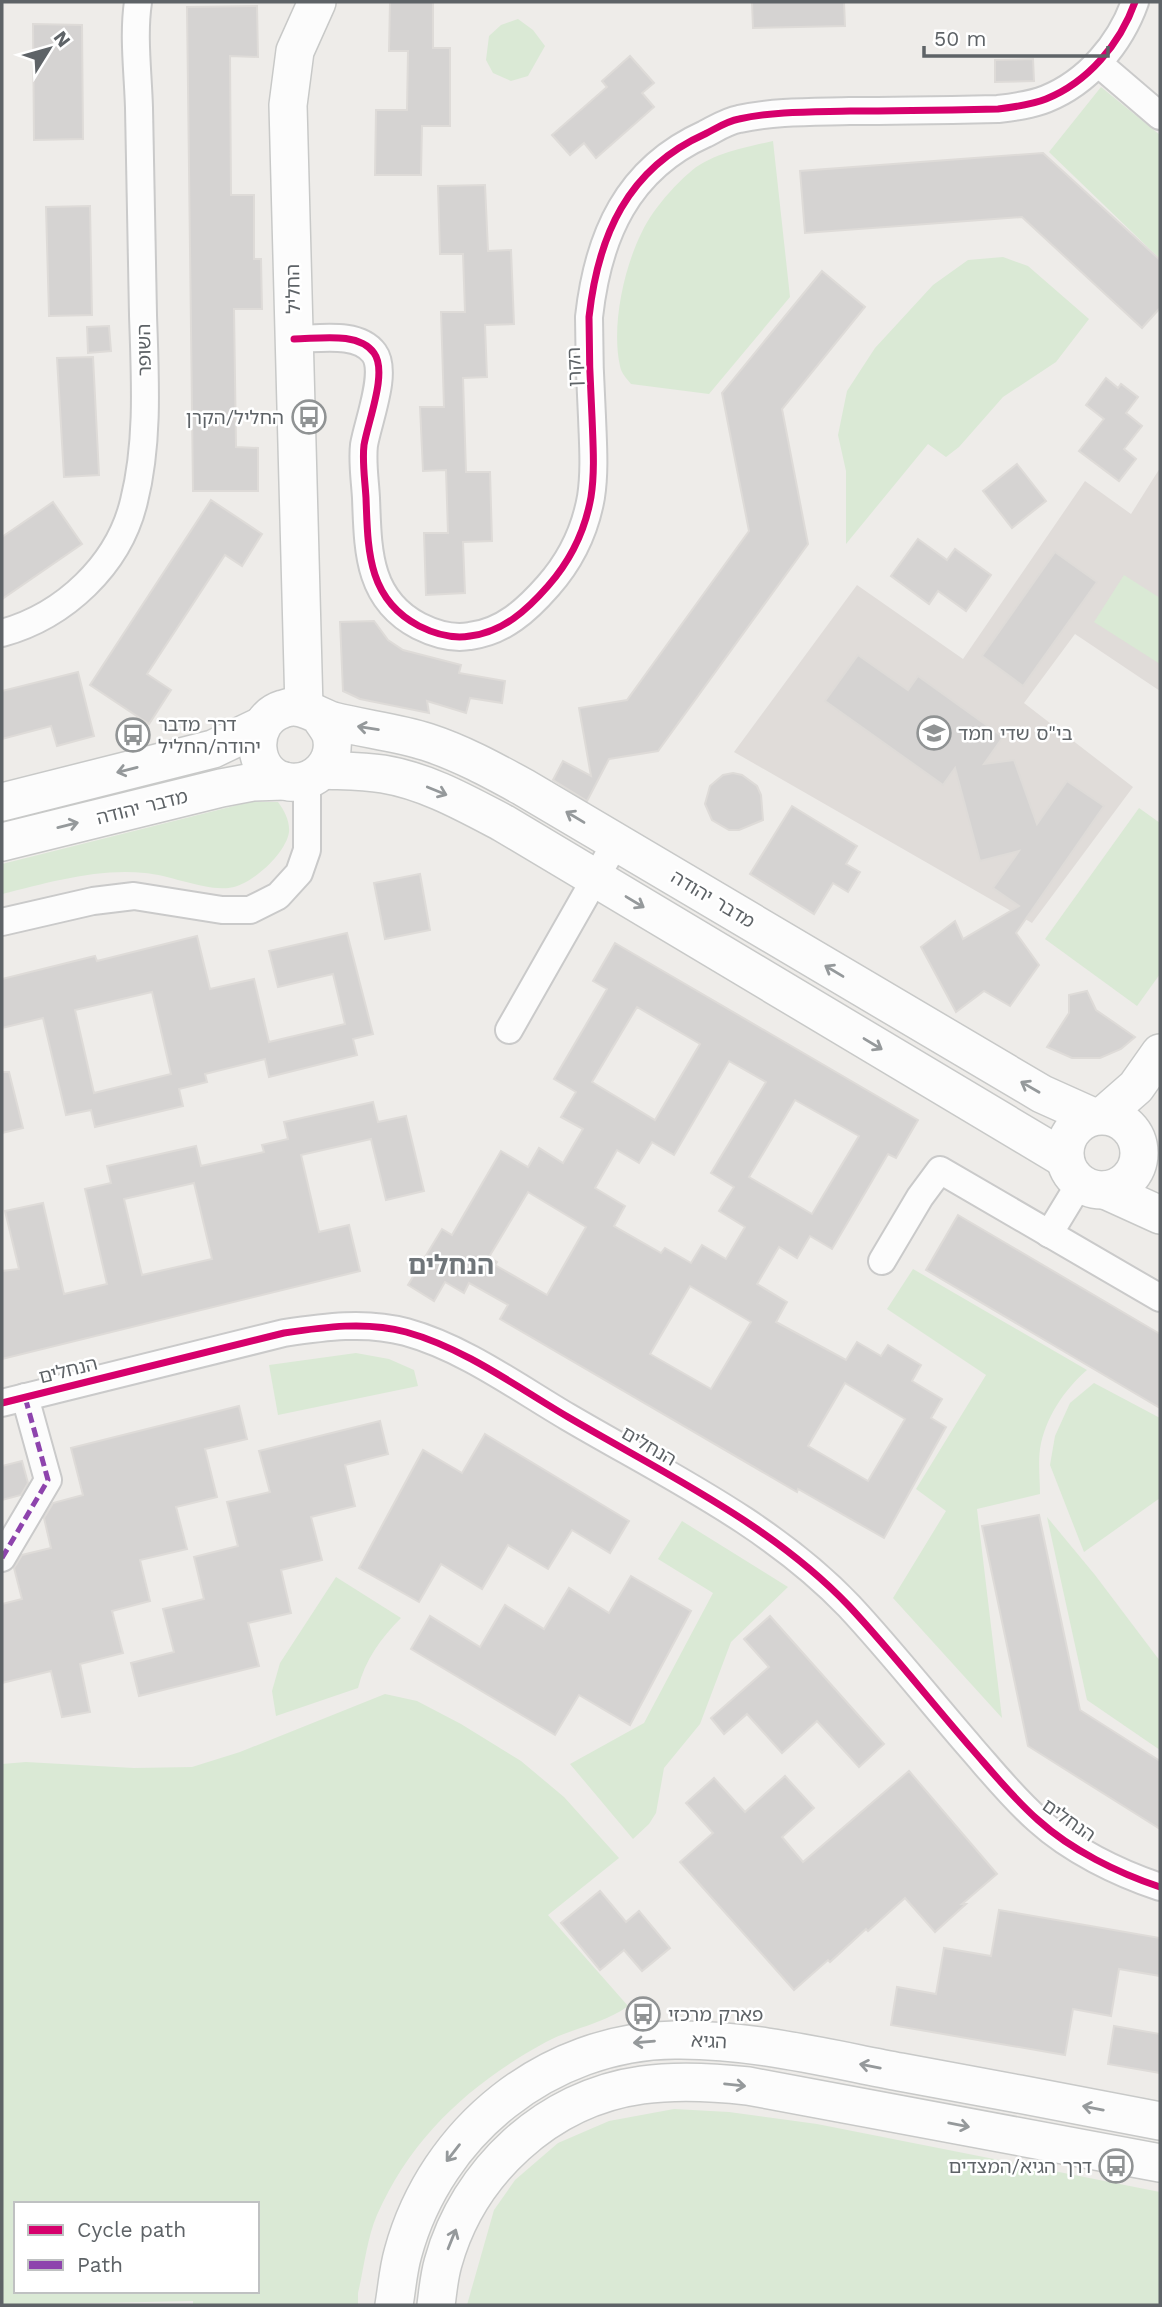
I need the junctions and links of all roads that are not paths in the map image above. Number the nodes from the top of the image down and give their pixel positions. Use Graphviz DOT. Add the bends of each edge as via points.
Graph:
graph roads {
  1 [pos="138,2"];
  2 [pos="317,2"];
  3 [pos="1135,2"];
  4 [pos="1098,63"];
  5 [pos="1160,116"];
  6 [pos="294,339"];
  7 [pos="2,633"];
  8 [pos="312,713"];
  9 [pos="261,726"];
  10 [pos="304,777"];
  11 [pos="2,802"];
  12 [pos="2,842"];
  13 [pos="616,842"];
  14 [pos="595,878"];
  15 [pos="2,922"];
  16 [pos="509,1030"];
  17 [pos="1153,1064"];
  18 [pos="1125,1133"];
  19 [pos="1083,1178"];
  20 [pos="1160,1215"];
  21 [pos="1049,1234"];
  22 [pos="882,1261"];
  23 [pos="1160,1298"];
  24 [pos="14,1400"];
  25 [pos="2,1558"];
  26 [pos="1160,1887"];
  27 [pos="1160,2121"];
  28 [pos="1160,2163"];
  29 [pos="394,2305"];
  30 [pos="436,2305"];
  1 -- 7 [label="street, השופר" via="145,377 143,449 134,502 104,565 81,590 45,617"];
  2 -- 6 [label="street, החליל" via="295,51 288,105"];
  3 -- 4 [label="street, הקרן" via="1116,41"];
  4 -- 5 [label="street"];
  4 -- 6 [label="street, הקרן" via="1048,99 1027,105 784,113 735,119 673,151 652,169 607,234 592,290 593,485 582,533 569,559 542,592 524,611 489,633 449,637 425,629 395,611 383,595 368,552 364,459 381,373 379,362 366,344 353,340"];
  6 -- 8 [label="street, החליל"];
  8 -- 9 [label="street" via="283,708"];
  8 -- 10 [label="street" via="331,733 332,746 330,759"];
  13 -- 8 [label="street, מדבר יהודה, one-way" via="447,749"];
  9 -- 10 [label="street" via="257,752 262,764 272,775"];
  9 -- 11 [label="street, מדבר יהודה, one-way" via="213,749"];
  12 -- 10 [label="street, מדבר יהודה, one-way" via="221,788"];
  10 -- 14 [label="street, מדבר יהודה, one-way" via="385,774 433,789 503,823"];
  10 -- 15 [label="street" via="307,850 299,873 278,896 250,910 134,896"];
  13 -- 14 [label="street"];
  18 -- 13 [label="street, מדבר יהודה, one-way" via="1042,1094"];
  14 -- 16 [label="street"];
  14 -- 19 [label="street, מדבר יהודה, one-way"];
  17 -- 18 [label="street" via="1123,1100"];
  18 -- 19 [label="street" via="1140,1154 1131,1178 1120,1186"];
  18 -- 19 [label="street" via="1080,1122 1065,1146"];
  19 -- 20 [label="street, מדבר יהודה"];
  19 -- 21 [label="street"];
  21 -- 22 [label="street" via="940,1170"];
  21 -- 23 [label="street"];
  24 -- 25 [label="street" via="48,1480"];
  24 -- 26 [label="street, הנחלים" via="239,1343 322,1328 371,1325 438,1343 774,1541 850,1607 1039,1821 1118,1870"];
  27 -- 29 [label="street, הגיא, one-way" via="754,2044 631,2043 532,2081 476,2125 426,2194 402,2254"];
  30 -- 28 [label="street, one-way" via="443,2264 455,2232 478,2189 504,2157 553,2117 639,2085 704,2081 748,2086"];
}
